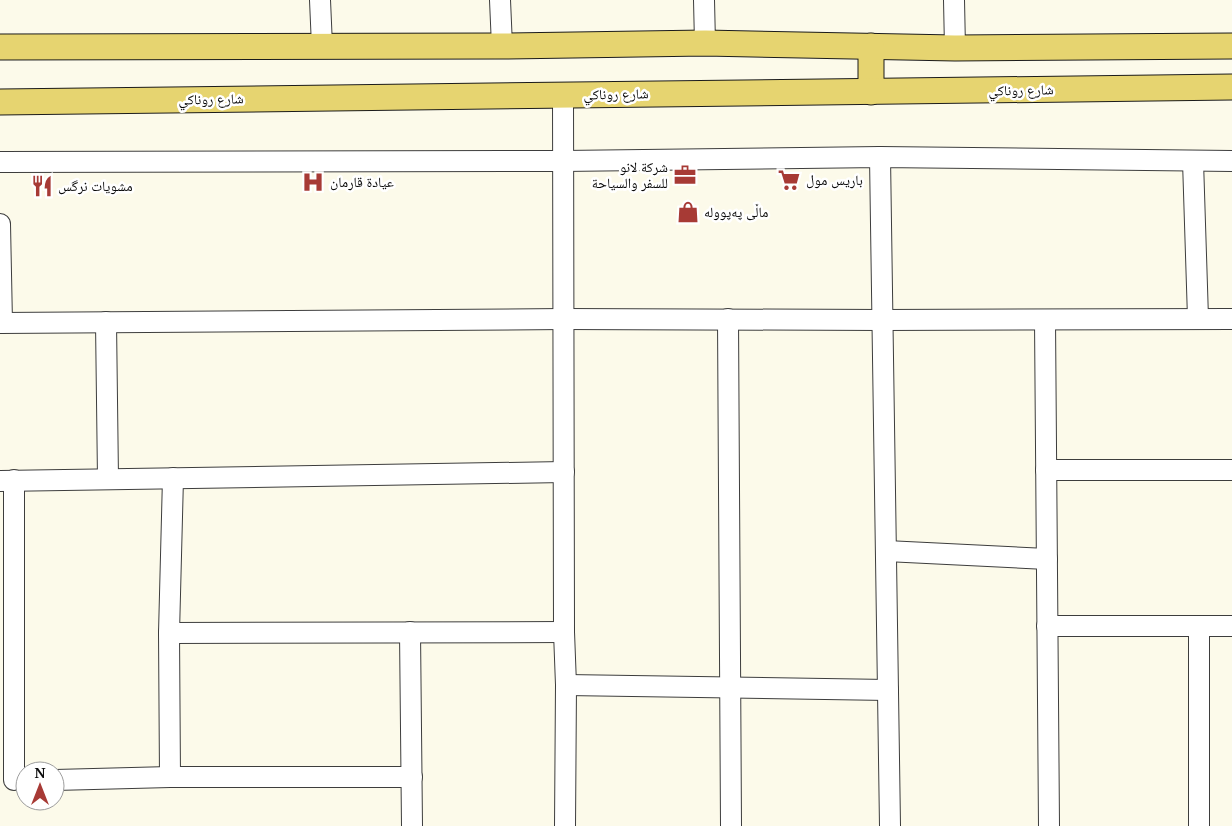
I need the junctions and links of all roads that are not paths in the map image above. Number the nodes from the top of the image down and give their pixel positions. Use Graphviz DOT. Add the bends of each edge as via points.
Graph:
graph roads {
  1 [pos="320,0"];
  2 [pos="500,0"];
  3 [pos="704,0"];
  4 [pos="954,0"];
  5 [pos="705,44"];
  6 [pos="1227,45"];
  7 [pos="322,46"];
  8 [pos="502,46"];
  9 [pos="871,46"];
  10 [pos="0,47"];
  11 [pos="955,48"];
  12 [pos="1232,87"];
  13 [pos="871,92"];
  14 [pos="563,95"];
  15 [pos="0,102"];
  16 [pos="880,157"];
  17 [pos="563,161"];
  18 [pos="1193,161"];
  19 [pos="1232,161"];
  20 [pos="0,162"];
  21 [pos="0,224"];
  22 [pos="564,318"];
  23 [pos="1198,318"];
  24 [pos="728,319"];
  25 [pos="1232,319"];
  26 [pos="882,320"];
  27 [pos="1045,320"];
  28 [pos="106,322"];
  29 [pos="1,323"];
  30 [pos="1046,470"];
  31 [pos="1232,470"];
  32 [pos="564,472"];
  33 [pos="173,478"];
  34 [pos="108,479"];
  35 [pos="7,480"];
  36 [pos="886,551"];
  37 [pos="1047,559"];
  38 [pos="1047,626"];
  39 [pos="1199,626"];
  40 [pos="1232,626"];
  41 [pos="169,632"];
  42 [pos="410,632"];
  43 [pos="564,632"];
  44 [pos="566,685"];
  45 [pos="730,688"];
  46 [pos="888,690"];
  47 [pos="170,777"];
  48 [pos="412,777"];
  49 [pos="13,780"];
  50 [pos="65,780"];
  51 [pos="412,826"];
  52 [pos="565,826"];
  53 [pos="731,826"];
  54 [pos="890,826"];
  55 [pos="1049,826"];
  56 [pos="1199,826"];
  1 -- 7 [label="street"];
  2 -- 8 [label="street"];
  3 -- 5 [label="street"];
  4 -- 11 [label="street"];
  5 -- 8 [label="main road"];
  5 -- 9 [label="main road"];
  6 -- 11 [label="main road"];
  7 -- 8 [label="main road"];
  7 -- 10 [label="main road"];
  9 -- 11 [label="main road"];
  9 -- 13 [label="main road"];
  12 -- 13 [label="main road, شارع روناكي"];
  13 -- 14 [label="main road, شارع روناكي"];
  14 -- 15 [label="main road, شارع روناكي"];
  14 -- 17 [label="street"];
  16 -- 17 [label="street"];
  16 -- 18 [label="street"];
  16 -- 26 [label="street"];
  17 -- 20 [label="street"];
  17 -- 22 [label="street"];
  18 -- 19 [label="street"];
  18 -- 23 [label="street"];
  21 -- 29 [label="street"];
  22 -- 24 [label="street"];
  22 -- 28 [label="street"];
  22 -- 32 [label="street"];
  23 -- 25 [label="street"];
  23 -- 27 [label="street"];
  24 -- 26 [label="street"];
  24 -- 45 [label="street"];
  26 -- 27 [label="street"];
  26 -- 36 [label="street"];
  27 -- 30 [label="street"];
  28 -- 29 [label="street"];
  28 -- 34 [label="street"];
  30 -- 31 [label="street"];
  30 -- 37 [label="street"];
  32 -- 33 [label="street"];
  32 -- 43 [label="street"];
  33 -- 34 [label="street"];
  33 -- 41 [label="street"];
  34 -- 35 [label="street"];
  35 -- 49 [label="street"];
  36 -- 37 [label="street"];
  36 -- 46 [label="street"];
  37 -- 38 [label="street"];
  38 -- 39 [label="street"];
  38 -- 55 [label="street"];
  39 -- 40 [label="street"];
  39 -- 56 [label="street"];
  41 -- 42 [label="street"];
  41 -- 47 [label="street"];
  42 -- 43 [label="street"];
  42 -- 48 [label="street"];
  43 -- 44 [label="street"];
  44 -- 45 [label="street"];
  44 -- 52 [label="street"];
  45 -- 46 [label="street"];
  45 -- 53 [label="street"];
  46 -- 54 [label="street"];
  47 -- 48 [label="street"];
  47 -- 50 [label="street"];
  48 -- 51 [label="street"];
}
